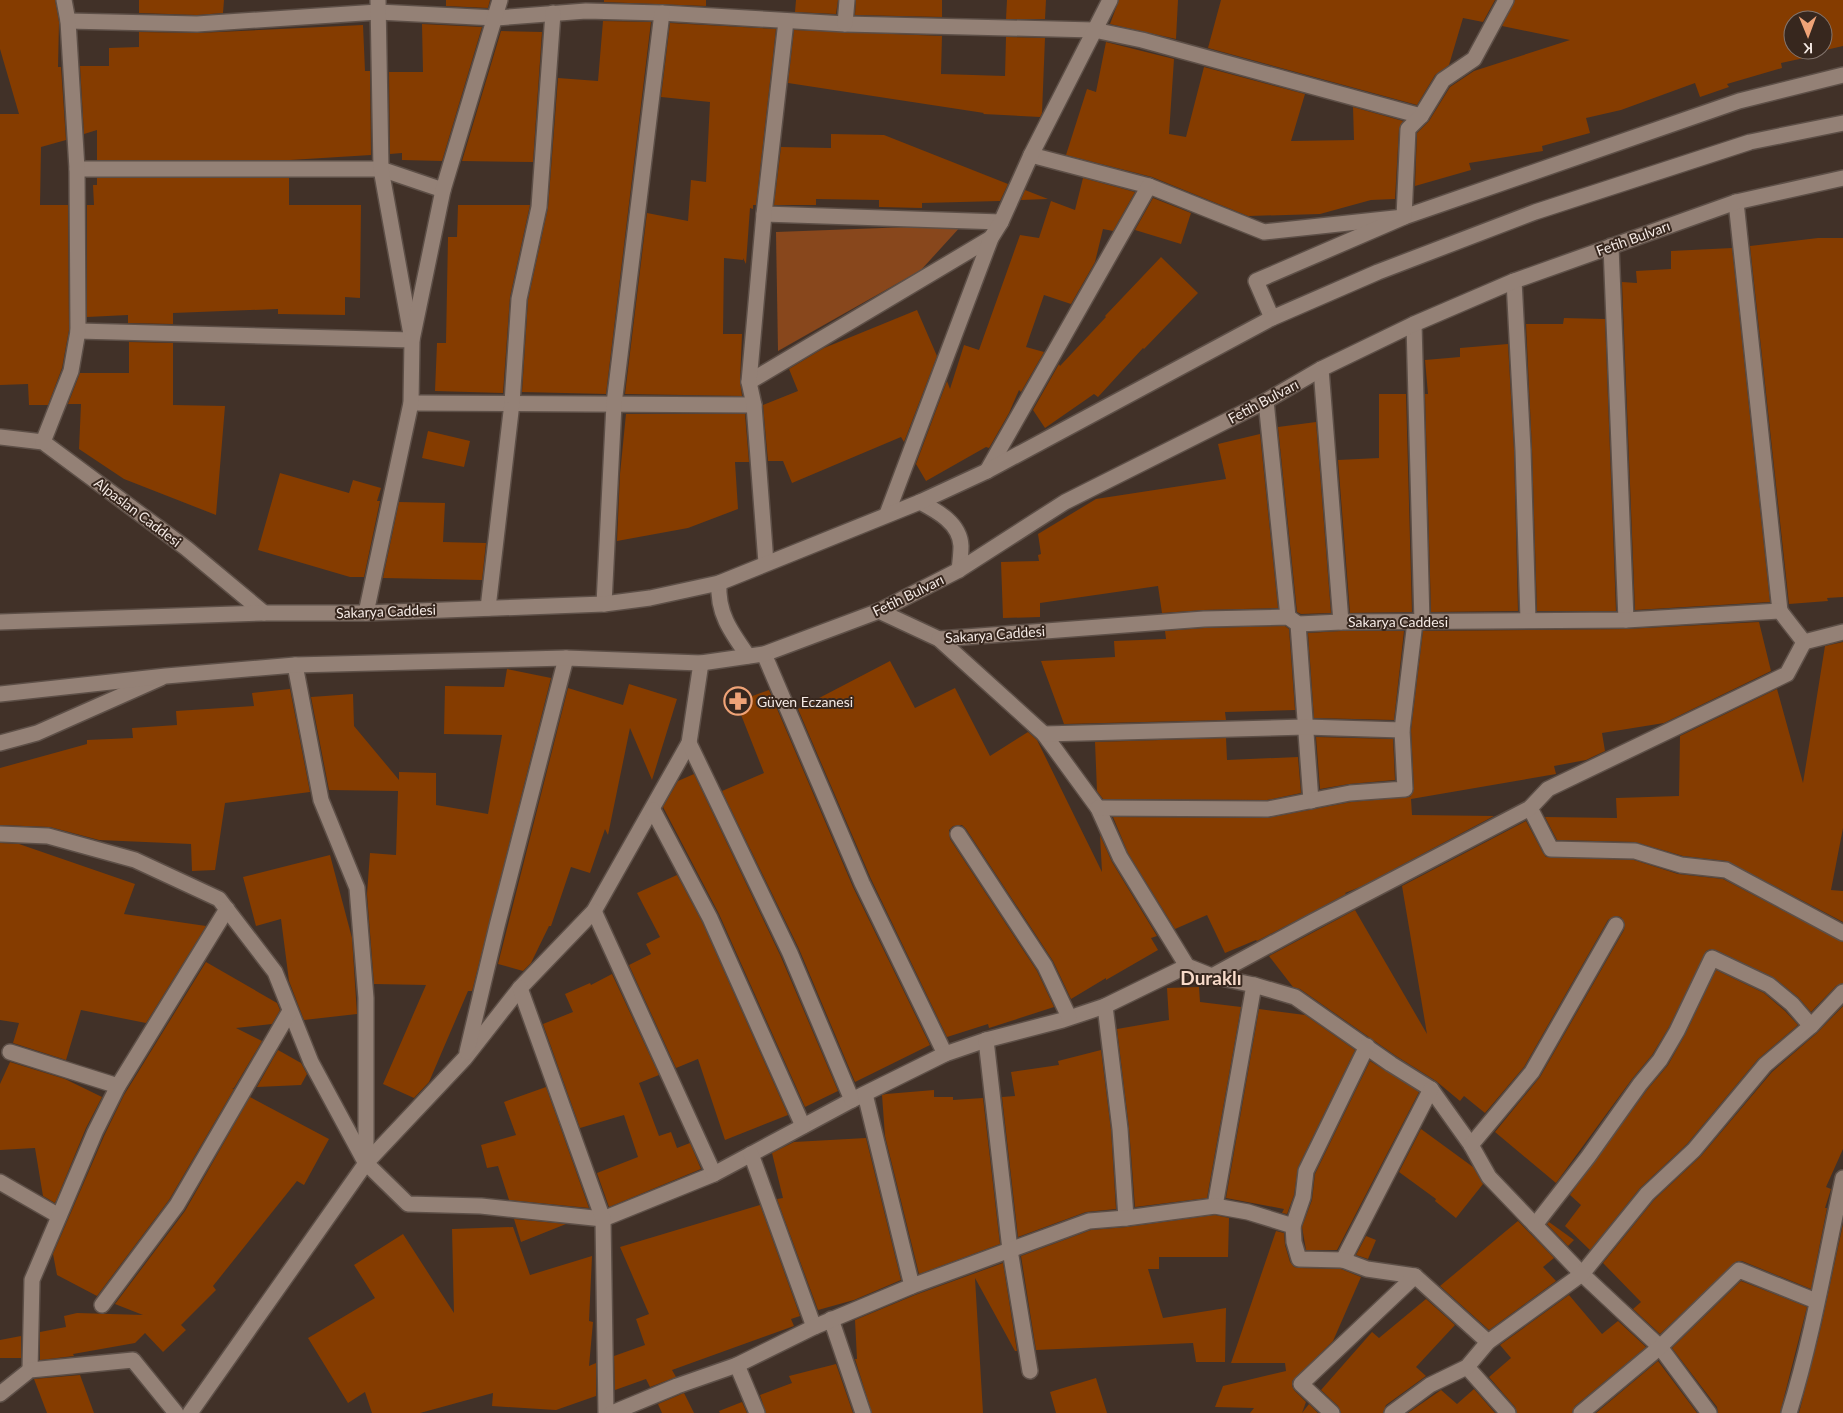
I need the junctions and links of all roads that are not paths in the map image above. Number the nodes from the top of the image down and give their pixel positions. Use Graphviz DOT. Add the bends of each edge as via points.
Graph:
graph roads {
  1 [pos="64,0"];
  2 [pos="500,0"];
  3 [pos="847,0"];
  4 [pos="1110,0"];
  5 [pos="1506,0"];
  6 [pos="378,6"];
  7 [pos="553,13"];
  8 [pos="662,13"];
  9 [pos="496,18"];
  10 [pos="786,20"];
  11 [pos="68,21"];
  12 [pos="845,24"];
  13 [pos="1094,30"];
  14 [pos="1843,75"];
  15 [pos="1421,116"];
  16 [pos="1843,124"];
  17 [pos="1031,155"];
  18 [pos="381,168"];
  19 [pos="77,169"];
  20 [pos="1843,178"];
  21 [pos="1148,186"];
  22 [pos="443,190"];
  23 [pos="1736,202"];
  24 [pos="764,214"];
  25 [pos="1404,217"];
  26 [pos="1001,222"];
  27 [pos="991,238"];
  28 [pos="1611,246"];
  29 [pos="1514,281"];
  30 [pos="1272,318"];
  31 [pos="1414,324"];
  32 [pos="78,331"];
  33 [pos="412,340"];
  34 [pos="1321,369"];
  35 [pos="749,382"];
  36 [pos="1266,401"];
  37 [pos="411,403"];
  38 [pos="512,403"];
  39 [pos="614,404"];
  40 [pos="754,405"];
  41 [pos="0,438"];
  42 [pos="44,442"];
  43 [pos="987,471"];
  44 [pos="920,502"];
  45 [pos="886,514"];
  46 [pos="766,563"];
  47 [pos="959,570"];
  48 [pos="719,583"];
  49 [pos="604,604"];
  50 [pos="488,608"];
  51 [pos="879,611"];
  52 [pos="1780,611"];
  53 [pos="264,613"];
  54 [pos="366,613"];
  55 [pos="1528,620"];
  56 [pos="1626,620"];
  57 [pos="1293,621"];
  58 [pos="0,622"];
  59 [pos="1341,622"];
  60 [pos="1419,622"];
  61 [pos="1843,632"];
  62 [pos="938,639"];
  63 [pos="1804,642"];
  64 [pos="764,654"];
  65 [pos="748,656"];
  66 [pos="566,658"];
  67 [pos="701,662"];
  68 [pos="295,664"];
  69 [pos="166,676"];
  70 [pos="0,694"];
  71 [pos="1305,727"];
  72 [pos="1402,730"];
  73 [pos="1044,734"];
  74 [pos="689,742"];
  75 [pos="0,743"];
  76 [pos="1311,801"];
  77 [pos="1098,808"];
  78 [pos="1530,808"];
  79 [pos="652,810"];
  80 [pos="0,834"];
  81 [pos="958,834"];
  82 [pos="227,909"];
  83 [pos="594,911"];
  84 [pos="1616,925"];
  85 [pos="1843,933"];
  86 [pos="1187,966"];
  87 [pos="1212,976"];
  88 [pos="1254,985"];
  89 [pos="520,988"];
  90 [pos="1843,992"];
  91 [pos="1105,1006"];
  92 [pos="290,1011"];
  93 [pos="1069,1017"];
  94 [pos="1811,1026"];
  95 [pos="986,1040"];
  96 [pos="1367,1046"];
  97 [pos="10,1052"];
  98 [pos="945,1054"];
  99 [pos="466,1058"];
  100 [pos="118,1086"];
  101 [pos="1431,1089"];
  102 [pos="858,1097"];
  103 [pos="803,1126"];
  104 [pos="1471,1145"];
  105 [pos="751,1154"];
  106 [pos="366,1163"];
  107 [pos="714,1174"];
  108 [pos="1843,1178"];
  109 [pos="0,1182"];
  110 [pos="1215,1206"];
  111 [pos="59,1216"];
  112 [pos="1126,1218"];
  113 [pos="603,1219"];
  114 [pos="1535,1225"];
  115 [pos="1293,1226"];
  116 [pos="1010,1250"];
  117 [pos="1343,1260"];
  118 [pos="1582,1274"];
  119 [pos="1415,1276"];
  120 [pos="912,1286"];
  121 [pos="1816,1301"];
  122 [pos="102,1305"];
  123 [pos="831,1320"];
  124 [pos="814,1327"];
  125 [pos="1488,1342"];
  126 [pos="1660,1347"];
  127 [pos="737,1364"];
  128 [pos="1467,1367"];
  129 [pos="30,1370"];
  130 [pos="1030,1370"];
  131 [pos="0,1394"];
  132 [pos="176,1413"];
  133 [pos="190,1413"];
  134 [pos="606,1413"];
  135 [pos="612,1413"];
  136 [pos="757,1413"];
  137 [pos="862,1413"];
  138 [pos="1332,1413"];
  139 [pos="1392,1413"];
  140 [pos="1508,1413"];
  141 [pos="1581,1413"];
  142 [pos="1709,1413"];
  143 [pos="1789,1413"];
  1 -- 11 [label="street"];
  2 -- 9 [label="street"];
  3 -- 12 [label="street"];
  4 -- 13 [label="street"];
  5 -- 15 [label="street" via="1474,59 1443,80"];
  6 -- 9 [label="street"];
  6 -- 11 [label="street" via="197,24"];
  6 -- 18 [label="street"];
  7 -- 8 [label="street"];
  7 -- 9 [label="street"];
  7 -- 38 [label="street" via="539,207 519,300"];
  8 -- 10 [label="street"];
  8 -- 39 [label="street"];
  9 -- 22 [label="street"];
  10 -- 12 [label="street"];
  10 -- 24 [label="street"];
  11 -- 19 [label="street"];
  12 -- 13 [label="street"];
  13 -- 15 [label="street"];
  13 -- 17 [label="street"];
  14 -- 25 [label="street" via="1739,101"];
  15 -- 25 [label="street" via="1408,129"];
  16 -- 30 [label="street" via="1750,142 1535,212 1378,272"];
  17 -- 21 [label="street"];
  17 -- 26 [label="street"];
  18 -- 19 [label="street"];
  18 -- 22 [label="street"];
  18 -- 33 [label="street"];
  19 -- 32 [label="street"];
  20 -- 23 [label="street, Fetih Bulvarı"];
  21 -- 25 [label="street" via="1264,232"];
  21 -- 43 [label="street"];
  22 -- 33 [label="street"];
  23 -- 28 [label="street, Fetih Bulvarı"];
  23 -- 52 [label="street"];
  24 -- 26 [label="street"];
  24 -- 35 [label="street"];
  25 -- 30 [label="street" via="1256,280"];
  26 -- 27 [label="street"];
  27 -- 35 [label="street"];
  27 -- 45 [label="street"];
  28 -- 29 [label="street, Fetih Bulvarı"];
  28 -- 56 [label="street"];
  29 -- 31 [label="street, Fetih Bulvarı"];
  29 -- 55 [label="street"];
  30 -- 43 [label="street"];
  31 -- 34 [label="street, Fetih Bulvarı"];
  31 -- 60 [label="street"];
  32 -- 33 [label="street"];
  32 -- 42 [label="street" via="71,371"];
  33 -- 37 [label="street"];
  34 -- 36 [label="street, Fetih Bulvarı"];
  34 -- 59 [label="street"];
  35 -- 40 [label="street"];
  36 -- 47 [label="street, Fetih Bulvarı" via="1065,502"];
  36 -- 57 [label="street"];
  37 -- 38 [label="street"];
  37 -- 54 [label="street"];
  38 -- 39 [label="street"];
  38 -- 50 [label="street"];
  39 -- 40 [label="street"];
  39 -- 49 [label="street"];
  40 -- 46 [label="street"];
  41 -- 42 [label="street"];
  42 -- 53 [label="street, Alpaslan Caddesi" via="186,548"];
  43 -- 44 [label="street"];
  44 -- 45 [label="street"];
  44 -- 47 [label="street" via="942,513 955,529 961,544"];
  45 -- 46 [label="street"];
  46 -- 48 [label="street, Sakarya Caddesi"];
  47 -- 51 [label="street, Fetih Bulvarı"];
  48 -- 49 [label="street, Sakarya Caddesi"];
  48 -- 65 [label="street" via="718,598 724,617"];
  49 -- 50 [label="street, Sakarya Caddesi"];
  50 -- 54 [label="street, Sakarya Caddesi"];
  51 -- 62 [label="street"];
  51 -- 64 [label="street, Fetih Bulvarı"];
  52 -- 56 [label="street, Sakarya Caddesi"];
  52 -- 63 [label="street"];
  53 -- 54 [label="street, Sakarya Caddesi"];
  53 -- 58 [label="street, Sakarya Caddesi"];
  55 -- 56 [label="street, Sakarya Caddesi"];
  55 -- 60 [label="street, Sakarya Caddesi"];
  57 -- 59 [label="street, Sakarya Caddesi"];
  57 -- 62 [label="street, Sakarya Caddesi" via="1204,619"];
  57 -- 71 [label="street"];
  59 -- 60 [label="street, Sakarya Caddesi"];
  60 -- 72 [label="street"];
  61 -- 63 [label="street"];
  62 -- 73 [label="street"];
  63 -- 78 [label="street" via="1787,674 1548,789"];
  64 -- 65 [label="street, Fetih Bulvarı"];
  64 -- 98 [label="street" via="862,883"];
  65 -- 67 [label="street, Fetih Bulvarı"];
  66 -- 67 [label="street"];
  66 -- 68 [label="street"];
  66 -- 99 [label="street"];
  67 -- 74 [label="street"];
  68 -- 69 [label="street"];
  68 -- 106 [label="street" via="321,800 357,888 366,998"];
  69 -- 70 [label="street"];
  69 -- 75 [label="street" via="36,733"];
  71 -- 72 [label="street"];
  71 -- 73 [label="street"];
  71 -- 76 [label="street"];
  72 -- 76 [label="street" via="1405,789 1350,793"];
  73 -- 77 [label="street"];
  74 -- 79 [label="street"];
  74 -- 102 [label="street"];
  76 -- 77 [label="street" via="1268,809"];
  77 -- 86 [label="street" via="1120,857"];
  78 -- 85 [label="street" via="1551,849 1635,851 1681,865 1726,870"];
  78 -- 87 [label="street"];
  79 -- 83 [label="street"];
  79 -- 103 [label="street" via="710,918"];
  80 -- 82 [label="street" via="48,836 135,860 219,899"];
  81 -- 93 [label="street" via="1045,966"];
  82 -- 92 [label="street" via="275,972"];
  82 -- 100 [label="street"];
  83 -- 89 [label="street"];
  83 -- 107 [label="street"];
  84 -- 104 [label="street" via="1532,1072"];
  86 -- 87 [label="street"];
  86 -- 91 [label="street"];
  87 -- 88 [label="street"];
  88 -- 96 [label="street" via="1295,997"];
  88 -- 110 [label="street"];
  89 -- 99 [label="street"];
  89 -- 113 [label="street"];
  90 -- 94 [label="street"];
  91 -- 93 [label="street"];
  91 -- 112 [label="street" via="1120,1129"];
  92 -- 106 [label="street" via="311,1062"];
  92 -- 122 [label="street" via="177,1205"];
  93 -- 95 [label="street"];
  94 -- 114 [label="street" via="1769,985 1712,958 1678,1031 1660,1060"];
  94 -- 118 [label="street" via="1765,1065 1694,1150 1647,1194"];
  95 -- 98 [label="street"];
  95 -- 116 [label="street"];
  96 -- 101 [label="street"];
  96 -- 115 [label="street" via="1306,1171 1303,1197"];
  97 -- 100 [label="street"];
  98 -- 102 [label="street"];
  99 -- 106 [label="street"];
  100 -- 111 [label="street"];
  101 -- 104 [label="street"];
  101 -- 117 [label="street"];
  102 -- 103 [label="street"];
  102 -- 120 [label="street"];
  103 -- 105 [label="street"];
  104 -- 114 [label="street" via="1489,1177"];
  105 -- 107 [label="street"];
  105 -- 124 [label="street"];
  106 -- 113 [label="street" via="408,1204 480,1206"];
  106 -- 133 [label="street"];
  107 -- 113 [label="street"];
  108 -- 121 [label="street"];
  109 -- 111 [label="street"];
  110 -- 112 [label="street"];
  110 -- 115 [label="street"];
  111 -- 129 [label="street" via="32,1280"];
  112 -- 116 [label="street" via="1089,1222"];
  113 -- 134 [label="street"];
  114 -- 118 [label="street"];
  115 -- 117 [label="street" via="1299,1259"];
  116 -- 120 [label="street"];
  116 -- 130 [label="street"];
  117 -- 119 [label="street" via="1367,1269"];
  118 -- 125 [label="street"];
  118 -- 126 [label="street"];
  119 -- 125 [label="street"];
  119 -- 138 [label="street" via="1301,1384"];
  120 -- 123 [label="street"];
  121 -- 126 [label="street" via="1739,1270"];
  121 -- 143 [label="street"];
  123 -- 124 [label="street"];
  123 -- 137 [label="street"];
  124 -- 127 [label="street"];
  125 -- 128 [label="street"];
  126 -- 141 [label="street"];
  126 -- 142 [label="street"];
  127 -- 135 [label="street"];
  127 -- 136 [label="street"];
  128 -- 139 [label="street" via="1430,1385"];
  128 -- 140 [label="street"];
  129 -- 131 [label="street"];
  129 -- 132 [label="street" via="134,1360"];
}
